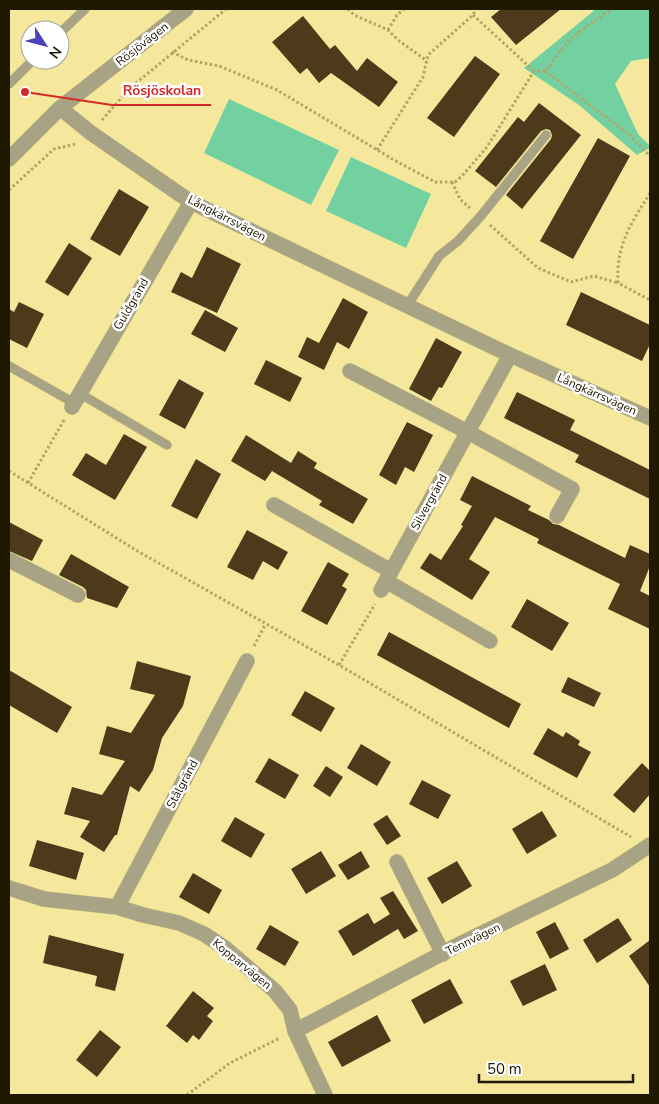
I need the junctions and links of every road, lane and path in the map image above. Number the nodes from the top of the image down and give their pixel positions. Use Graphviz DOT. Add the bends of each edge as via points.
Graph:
graph roads {
  1 [pos="84,9"];
  2 [pos="186,9"];
  3 [pos="226,9"];
  4 [pos="348,9"];
  5 [pos="404,9"];
  6 [pos="476,9"];
  7 [pos="611,9"];
  8 [pos="473,15"];
  9 [pos="70,23"];
  10 [pos="388,30"];
  11 [pos="172,52"];
  12 [pos="427,61"];
  13 [pos="23,70"];
  14 [pos="534,71"];
  15 [pos="545,71"];
  16 [pos="9,84"];
  17 [pos="60,108"];
  18 [pos="91,134"];
  19 [pos="546,135"];
  20 [pos="377,150"];
  21 [pos="650,156"];
  22 [pos="9,159"];
  23 [pos="452,182"];
  24 [pos="9,190"];
  25 [pos="650,192"];
  26 [pos="191,202"];
  27 [pos="480,217"];
  28 [pos="618,283"];
  29 [pos="650,300"];
  30 [pos="407,306"];
  31 [pos="510,355"];
  32 [pos="9,366"];
  33 [pos="350,371"];
  34 [pos="75,401"];
  35 [pos="650,418"];
  36 [pos="468,432"];
  37 [pos="167,445"];
  38 [pos="9,471"];
  39 [pos="28,483"];
  40 [pos="274,505"];
  41 [pos="557,516"];
  42 [pos="9,560"];
  43 [pos="386,581"];
  44 [pos="78,594"];
  45 [pos="265,624"];
  46 [pos="490,641"];
  47 [pos="247,662"];
  48 [pos="339,665"];
  49 [pos="650,847"];
  50 [pos="397,862"];
  51 [pos="9,888"];
  52 [pos="117,906"];
  53 [pos="442,954"];
  54 [pos="295,1031"];
  55 [pos="187,1095"];
  56 [pos="325,1095"];
  1 -- 9 [label="lane"];
  2 -- 17 [label="street, Rösjövägen"];
  3 -- 11 [label="path"];
  4 -- 10 [label="path" via="354,15"];
  5 -- 10 [label="path"];
  6 -- 8 [label="path"];
  7 -- 15 [label="path" via="570,39"];
  8 -- 12 [label="path" via="428,55"];
  8 -- 14 [label="path"];
  10 -- 12 [label="path"];
  11 -- 18 [label="path" via="130,88"];
  11 -- 20 [label="path" via="188,60 219,66 277,90"];
  12 -- 20 [label="path" via="424,77"];
  13 -- 16 [label="lane"];
  14 -- 15 [label="path"];
  14 -- 23 [label="path" via="487,147 462,176"];
  15 -- 21 [label="path" via="627,133"];
  17 -- 18 [label="street, Långkärrsvägen"];
  17 -- 22 [label="street, Rösjövägen"];
  18 -- 24 [label="path" via="80,144 54,149"];
  18 -- 26 [label="street, Långkärrsvägen"];
  19 -- 27 [label="lane"];
  20 -- 23 [label="path" via="435,182"];
  23 -- 27 [label="path" via="460,199"];
  25 -- 28 [label="path" via="625,234 617,266"];
  26 -- 30 [label="street, Långkärrsvägen"];
  26 -- 34 [label="street, Guldgränd"];
  27 -- 28 [label="path" via="538,268 571,282 594,276"];
  27 -- 30 [label="lane" via="439,256"];
  28 -- 29 [label="path"];
  30 -- 31 [label="street, Långkärrsvägen"];
  31 -- 35 [label="street, Långkärrsvägen"];
  31 -- 36 [label="street, Silvergränd"];
  32 -- 34 [label="lane"];
  33 -- 36 [label="street"];
  34 -- 37 [label="lane"];
  34 -- 39 [label="path"];
  36 -- 41 [label="street" via="572,489"];
  36 -- 43 [label="street, Silvergränd"];
  38 -- 39 [label="path"];
  39 -- 45 [label="path" via="139,552"];
  40 -- 43 [label="street"];
  42 -- 44 [label="street"];
  43 -- 46 [label="street"];
  43 -- 48 [label="path"];
  45 -- 47 [label="path"];
  45 -- 48 [label="path"];
  47 -- 52 [label="street, Stålgränd"];
  48 -- 49 [label="path"];
  49 -- 53 [label="street, Tennvägen" via="612,870"];
  50 -- 53 [label="street"];
  51 -- 52 [label="street, Kopparvägen" via="44,899"];
  52 -- 54 [label="street, Kopparvägen" via="179,923 225,948 276,991 290,1010"];
  53 -- 54 [label="street, Tennvägen"];
  54 -- 55 [label="path" via="230,1063"];
  54 -- 56 [label="street, Kopparvägen"];
}
